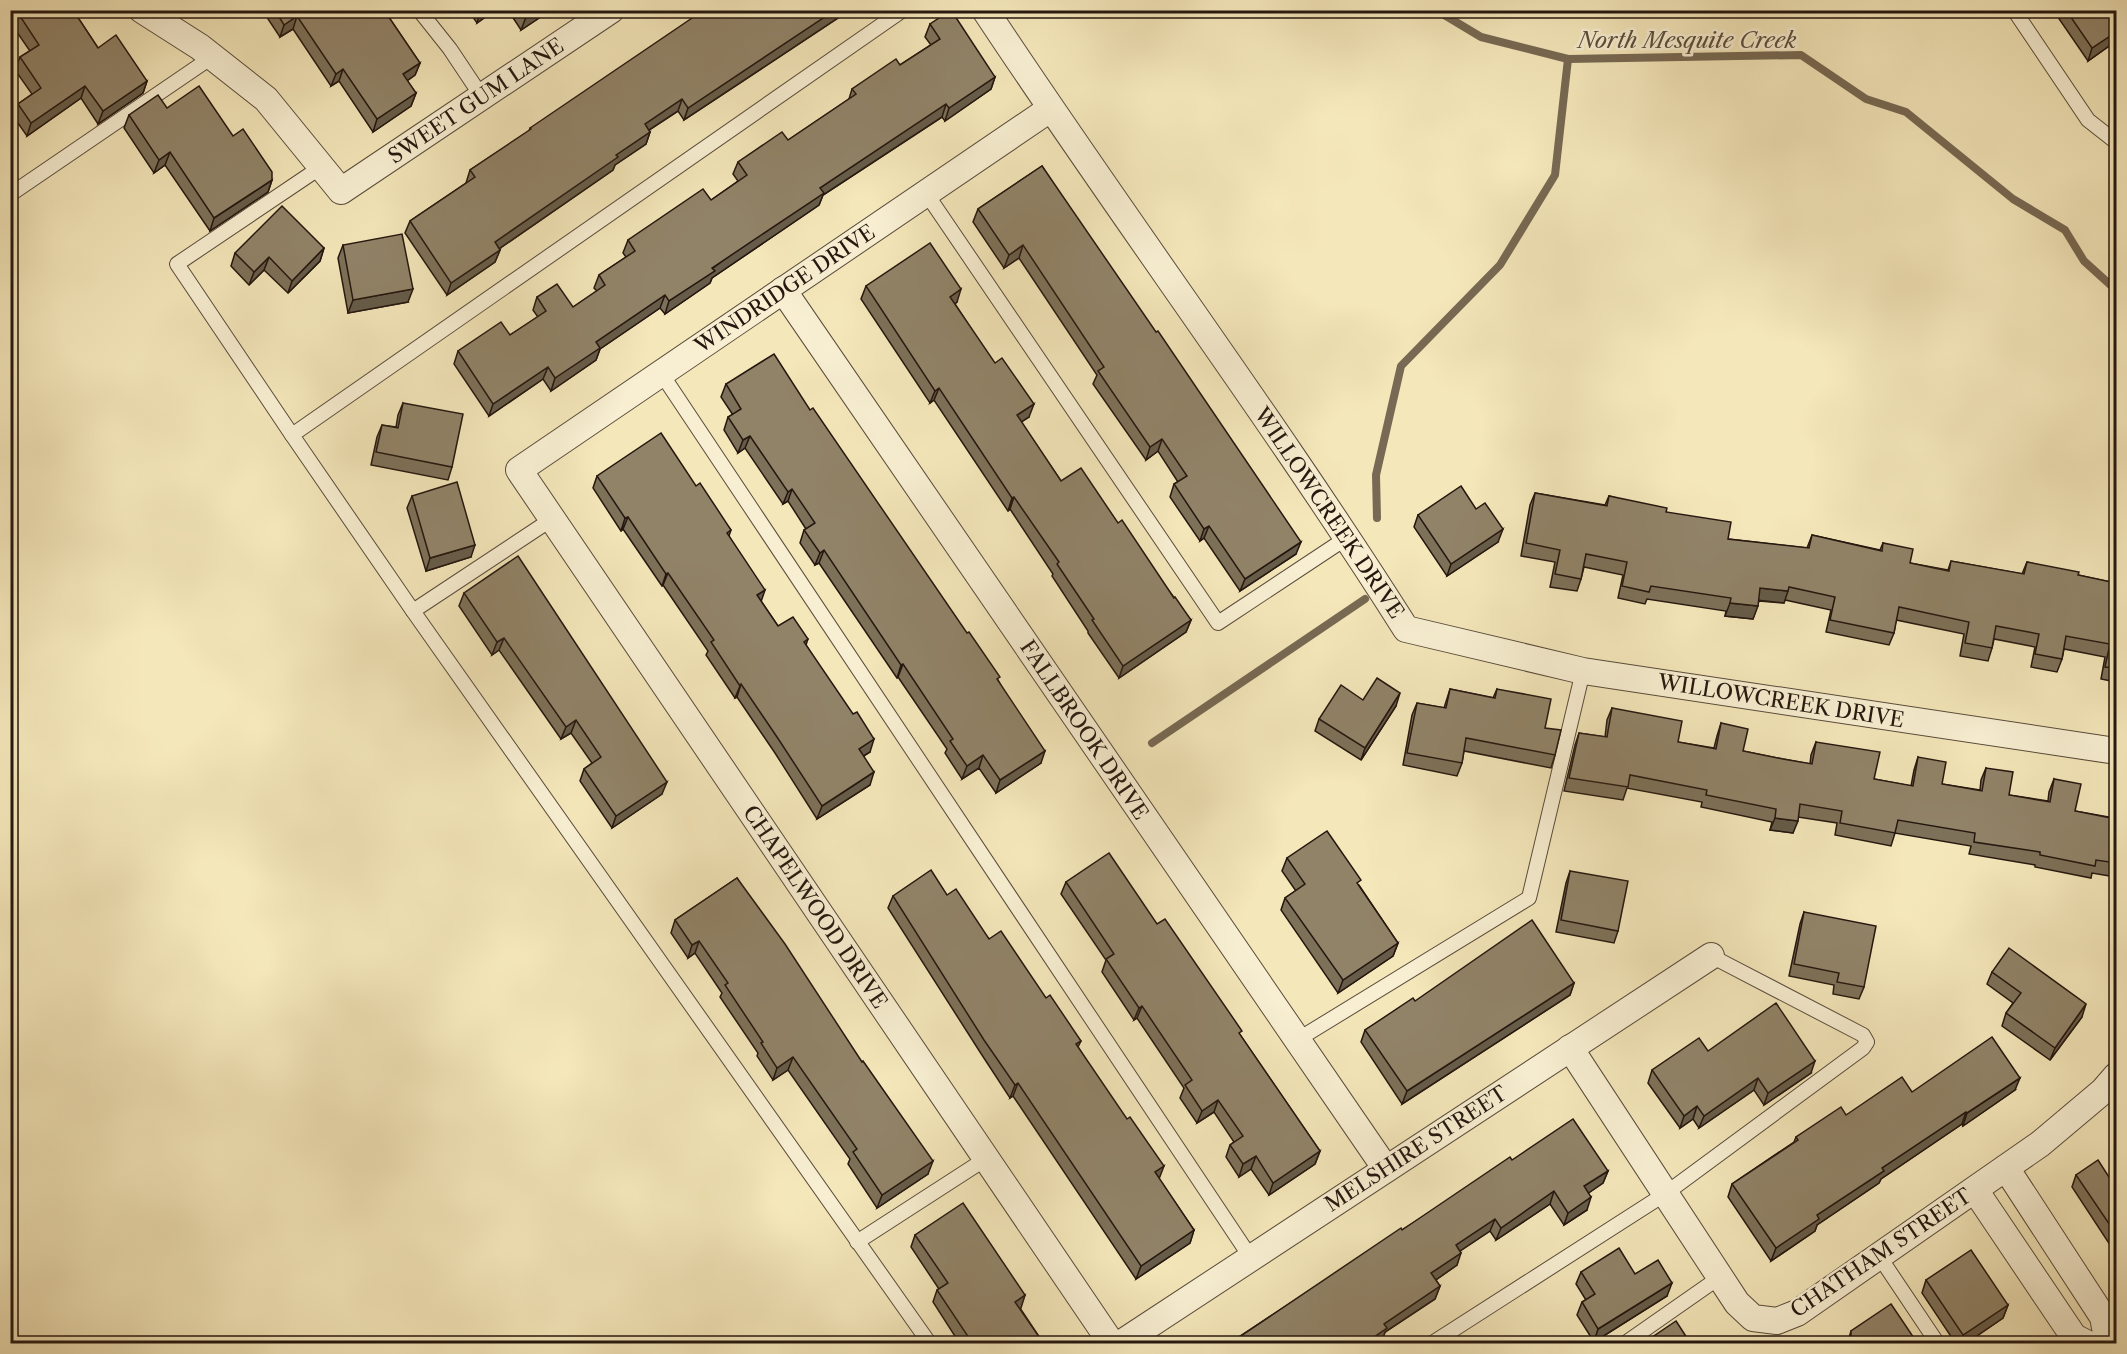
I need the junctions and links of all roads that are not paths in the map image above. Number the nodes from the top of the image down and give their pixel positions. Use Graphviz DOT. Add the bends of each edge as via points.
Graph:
graph roads {
  1 [pos="142,10"];
  2 [pos="419,10"];
  3 [pos="611,10"];
  4 [pos="903,10"];
  5 [pos="985,10"];
  6 [pos="2014,10"];
  7 [pos="212,57"];
  8 [pos="482,97"];
  9 [pos="1050,109"];
  10 [pos="2116,142"];
  11 [pos="321,167"];
  12 [pos="11,194"];
  13 [pos="926,194"];
  14 [pos="783,290"];
  15 [pos="661,373"];
  16 [pos="292,435"];
  17 [pos="519,470"];
  18 [pos="552,519"];
  19 [pos="1348,537"];
  20 [pos="413,611"];
  21 [pos="1583,671"];
  22 [pos="2116,751"];
  23 [pos="1711,956"];
  24 [pos="1297,1040"];
  25 [pos="1570,1048"];
  26 [pos="2116,1076"];
  27 [pos="987,1158"];
  28 [pos="2006,1168"];
  29 [pos="1386,1169"];
  30 [pos="1975,1190"];
  31 [pos="1665,1194"];
  32 [pos="857,1242"];
  33 [pos="1879,1256"];
  34 [pos="1251,1258"];
  35 [pos="1720,1277"];
  36 [pos="930,1344"];
  37 [pos="1112,1344"];
  38 [pos="1120,1344"];
  39 [pos="1431,1344"];
  40 [pos="1624,1344"];
  41 [pos="1938,1344"];
  42 [pos="2088,1344"];
  43 [pos="2108,1344"];
  1 -- 7 [label="street"];
  2 -- 8 [label="lane"];
  3 -- 8 [label="street, SWEET GUM LANE"];
  4 -- 16 [label="lane"];
  5 -- 9 [label="street, WILLOWCREEK DRIVE"];
  6 -- 10 [label="lane" via="2088,120"];
  7 -- 11 [label="street" via="266,99"];
  7 -- 12 [label="lane"];
  8 -- 11 [label="street, SWEET GUM LANE" via="341,191"];
  9 -- 13 [label="street, WINDRIDGE DRIVE"];
  9 -- 19 [label="street, WILLOWCREEK DRIVE"];
  11 -- 16 [label="lane" via="177,264"];
  13 -- 14 [label="street, WINDRIDGE DRIVE"];
  13 -- 19 [label="lane" via="1218,623"];
  14 -- 15 [label="street, WINDRIDGE DRIVE"];
  14 -- 24 [label="street, FALLBROOK DRIVE"];
  15 -- 17 [label="street, WINDRIDGE DRIVE"];
  15 -- 34 [label="lane"];
  16 -- 20 [label="lane"];
  17 -- 18 [label="street, CHAPELWOOD DRIVE"];
  18 -- 20 [label="lane"];
  18 -- 27 [label="street, CHAPELWOOD DRIVE"];
  19 -- 21 [label="street, WILLOWCREEK DRIVE" via="1406,629"];
  20 -- 32 [label="lane"];
  21 -- 22 [label="street, WILLOWCREEK DRIVE"];
  21 -- 24 [label="lane" via="1530,898"];
  23 -- 25 [label="street, MELSHIRE STREET"];
  23 -- 31 [label="lane" via="1863,1035 1867,1042"];
  24 -- 29 [label="street, FALLBROOK DRIVE"];
  25 -- 29 [label="street, MELSHIRE STREET"];
  25 -- 31 [label="street, CHATHAM STREET"];
  26 -- 28 [label="street, CHATHAM STREET" via="2040,1144"];
  27 -- 32 [label="lane"];
  27 -- 37 [label="street, CHAPELWOOD DRIVE"];
  28 -- 30 [label="street, CHATHAM STREET"];
  28 -- 43 [label="street" via="2103,1317"];
  29 -- 34 [label="street, MELSHIRE STREET"];
  30 -- 33 [label="street, CHATHAM STREET"];
  30 -- 42 [label="street" via="2074,1336"];
  31 -- 35 [label="street, CHATHAM STREET"];
  31 -- 39 [label="lane"];
  32 -- 36 [label="lane"];
  33 -- 35 [label="street, CHATHAM STREET" via="1797,1312 1777,1321 1753,1318 1737,1303"];
  33 -- 41 [label="lane"];
  34 -- 38 [label="street, MELSHIRE STREET"];
  35 -- 40 [label="lane"];
}
